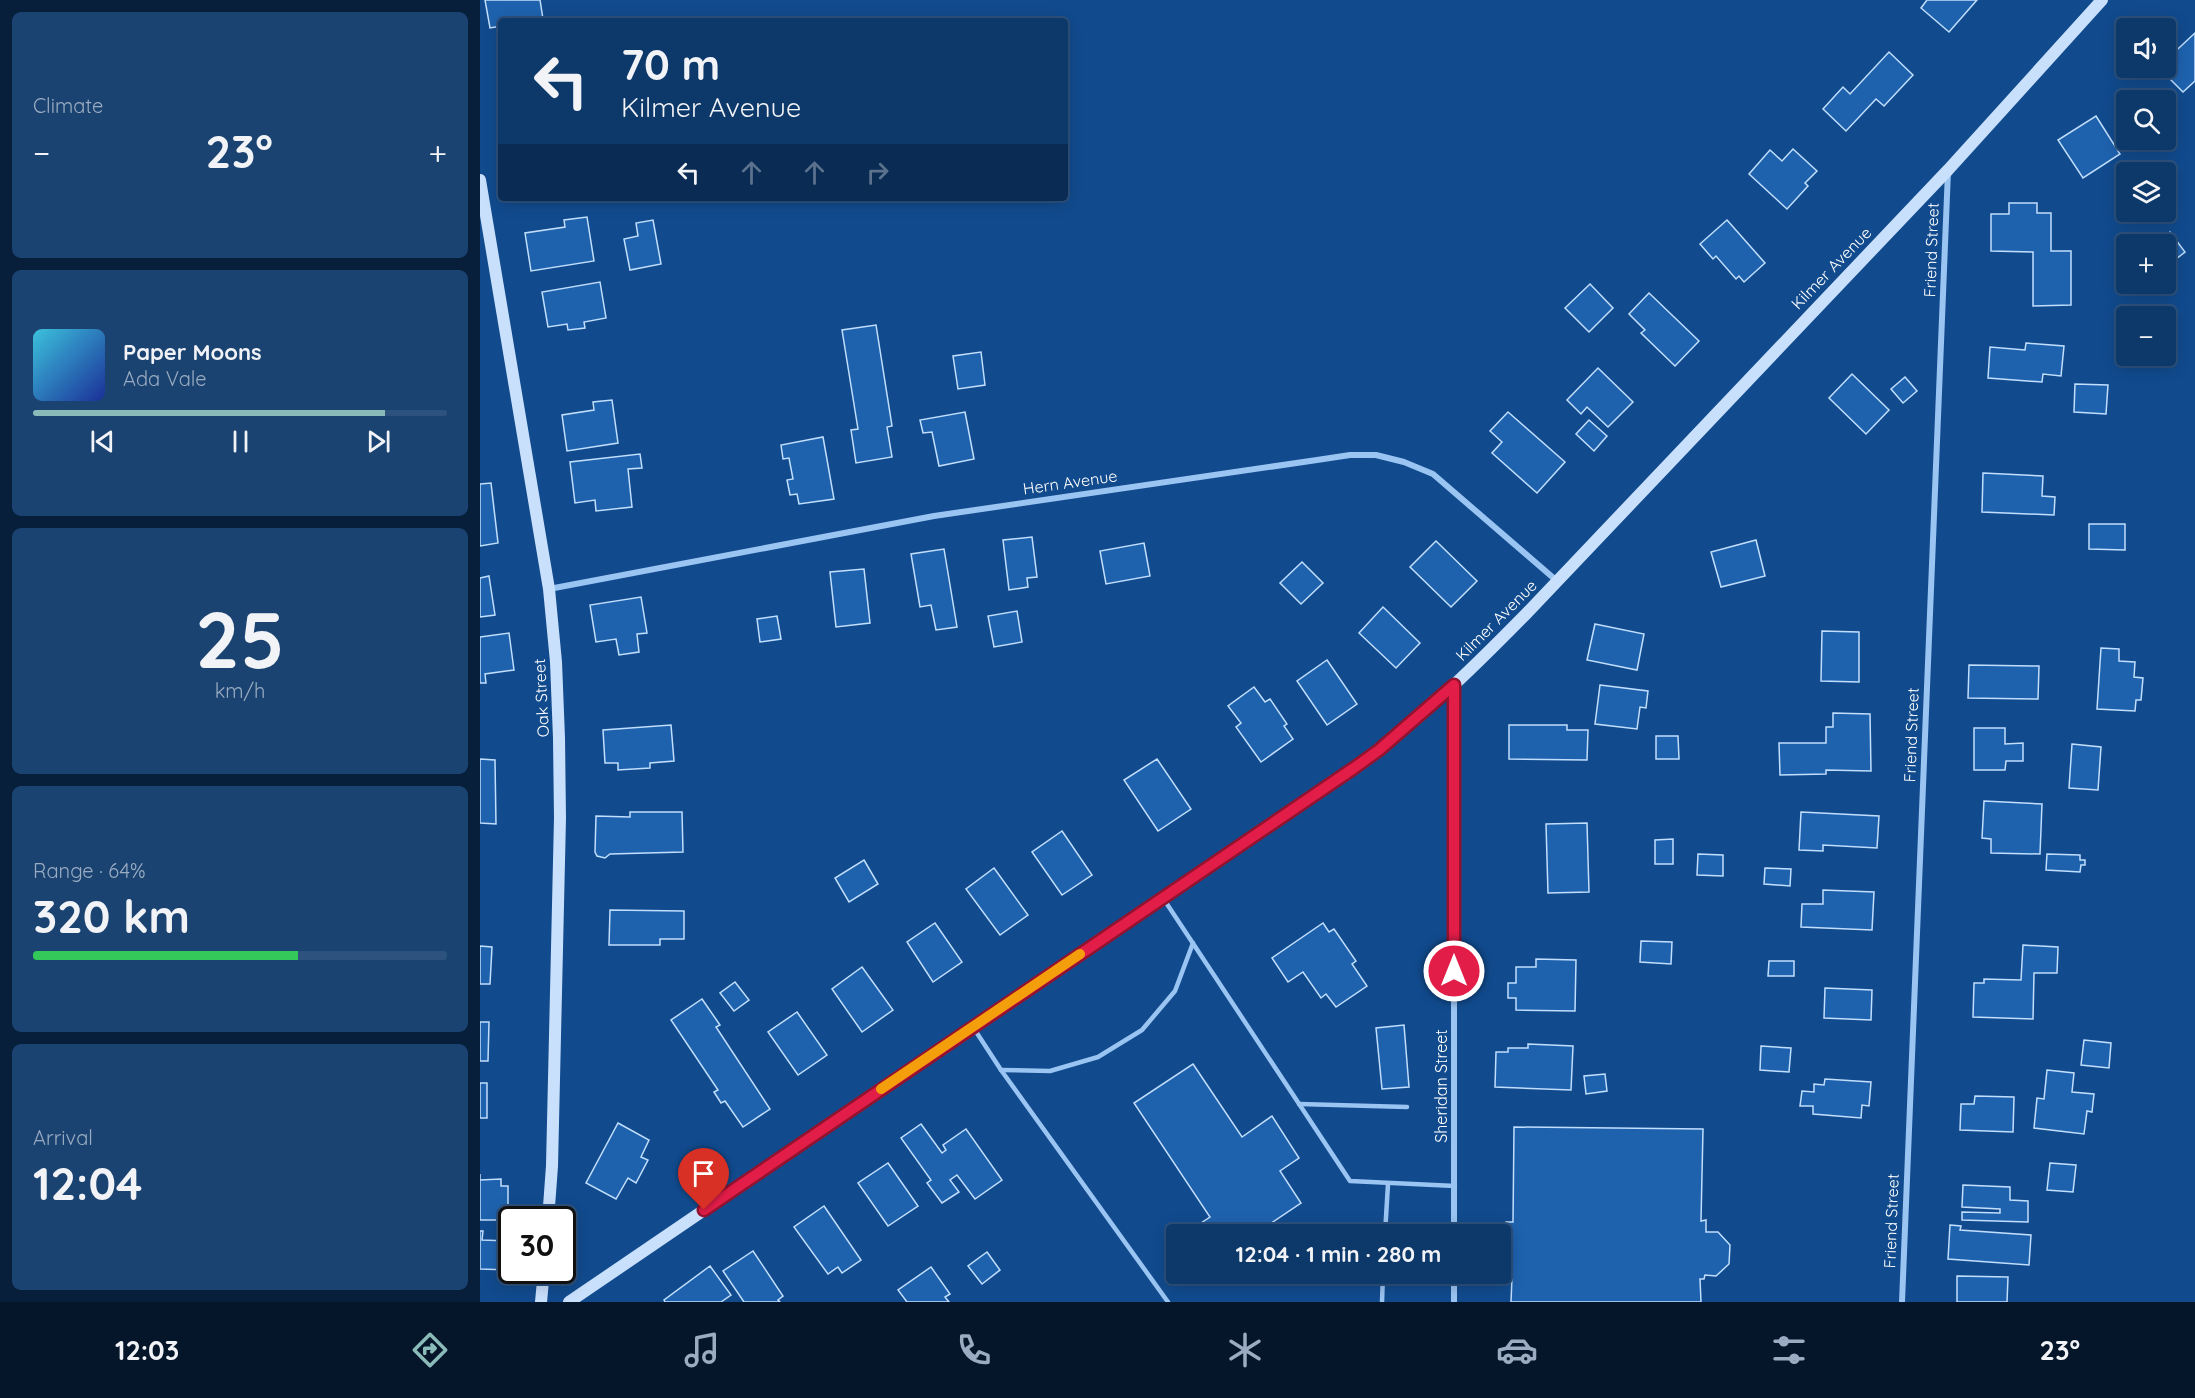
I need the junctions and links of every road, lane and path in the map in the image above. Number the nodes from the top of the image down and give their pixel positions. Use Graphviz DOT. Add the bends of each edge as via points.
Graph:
graph roads {
  1 [pos="2102,0"];
  2 [pos="1948,170"];
  3 [pos="480,180"];
  4 [pos="1557,582"];
  5 [pos="549,590"];
  6 [pos="1454,685"];
  7 [pos="1163,898"];
  8 [pos="1193,944"];
  9 [pos="973,1027"];
  10 [pos="1002,1070"];
  11 [pos="1299,1104"];
  12 [pos="1407,1107"];
  13 [pos="1388,1184"];
  14 [pos="1455,1186"];
  15 [pos="549,1206"];
  16 [pos="1386,1224"];
  17 [pos="1455,1224"];
  18 [pos="543,1284"];
  19 [pos="1383,1284"];
  20 [pos="1454,1284"];
  21 [pos="541,1302"];
  22 [pos="569,1302"];
  23 [pos="1168,1302"];
  24 [pos="1382,1302"];
  25 [pos="1454,1302"];
  26 [pos="1902,1302"];
  1 -- 2 [label="street, Kilmer Avenue"];
  2 -- 4 [label="street, Kilmer Avenue"];
  2 -- 26 [label="street, Friend Street"];
  3 -- 5 [label="street, Oak Street"];
  4 -- 5 [label="street, Hern Avenue" via="1433,474 1389,457 1356,455 934,516"];
  4 -- 6 [label="street, Kilmer Avenue"];
  5 -- 15 [label="street, Oak Street" via="560,779"];
  6 -- 7 [label="street, Kilmer Avenue" via="1379,750"];
  6 -- 14 [label="street, Sheridan Street"];
  7 -- 8 [label="lane"];
  7 -- 9 [label="street, Kilmer Avenue"];
  8 -- 10 [label="lane" via="1174,991 1142,1030 1098,1057 1050,1071"];
  8 -- 11 [label="lane"];
  9 -- 10 [label="lane"];
  9 -- 22 [label="street, Kilmer Avenue"];
  10 -- 23 [label="lane"];
  11 -- 12 [label="lane"];
  11 -- 13 [label="lane" via="1350,1181"];
  13 -- 14 [label="lane"];
  13 -- 16 [label="lane"];
  14 -- 17 [label="street, Sheridan Street"];
  18 -- 21 [label="street"];
  19 -- 24 [label="lane"];
  20 -- 25 [label="street"];
}
